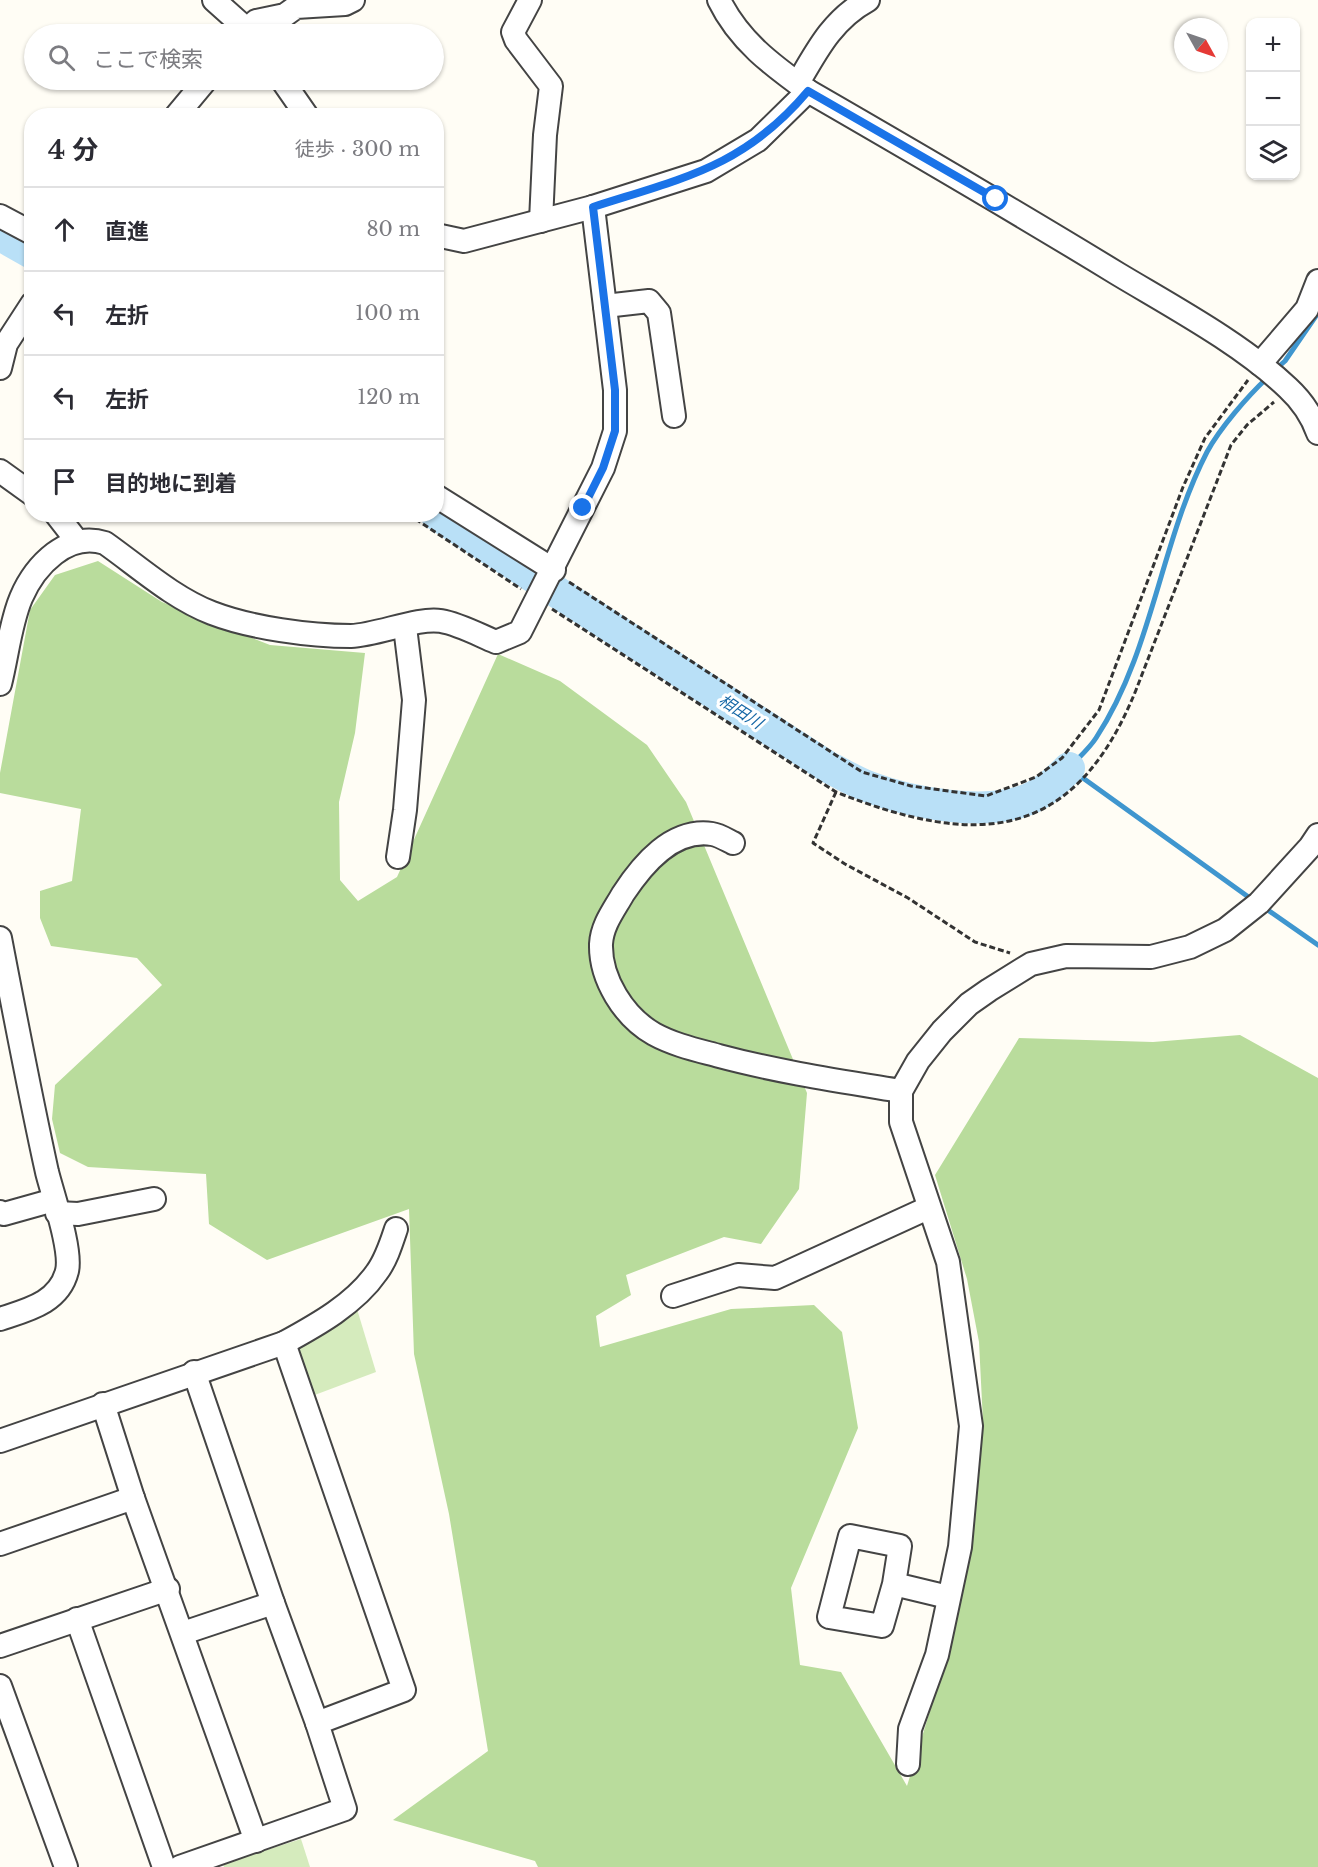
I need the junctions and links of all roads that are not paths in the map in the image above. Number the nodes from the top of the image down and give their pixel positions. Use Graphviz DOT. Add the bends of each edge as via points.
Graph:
graph roads {
  1 [pos="214,0"];
  2 [pos="353,0"];
  3 [pos="530,0"];
  4 [pos="719,0"];
  5 [pos="868,0"];
  6 [pos="239,24"];
  7 [pos="254,24"];
  8 [pos="803,87"];
  9 [pos="198,90"];
  10 [pos="289,90"];
  11 [pos="183,108"];
  12 [pos="301,108"];
  13 [pos="593,207"];
  14 [pos="0,216"];
  15 [pos="541,221"];
  16 [pos="24,229"];
  17 [pos="444,237"];
  18 [pos="1318,281"];
  19 [pos="605,306"];
  20 [pos="24,316"];
  21 [pos="1260,364"];
  22 [pos="0,368"];
  23 [pos="674,416"];
  24 [pos="1318,433"];
  25 [pos="0,471"];
  26 [pos="24,488"];
  27 [pos="444,501"];
  28 [pos="62,522"];
  29 [pos="76,541"];
  30 [pos="552,573"];
  31 [pos="405,627"];
  32 [pos="0,684"];
  33 [pos="1318,835"];
  34 [pos="733,843"];
  35 [pos="398,857"];
  36 [pos="0,938"];
  37 [pos="10,1042"];
  38 [pos="902,1091"];
  39 [pos="154,1200"];
  40 [pos="928,1208"];
  41 [pos="0,1212"];
  42 [pos="57,1212"];
  43 [pos="396,1230"];
  44 [pos="673,1296"];
  45 [pos="0,1319"];
  46 [pos="284,1343"];
  47 [pos="194,1372"];
  48 [pos="103,1404"];
  49 [pos="0,1440"];
  50 [pos="133,1498"];
  51 [pos="0,1544"];
  52 [pos="894,1584"];
  53 [pos="168,1589"];
  54 [pos="948,1597"];
  55 [pos="273,1603"];
  56 [pos="77,1619"];
  57 [pos="183,1633"];
  58 [pos="0,1646"];
  59 [pos="0,1686"];
  60 [pos="317,1723"];
  61 [pos="908,1764"];
  62 [pos="256,1841"];
  63 [pos="213,1862"];
  64 [pos="66,1867"];
  65 [pos="164,1867"];
  66 [pos="180,1867"];
  1 -- 6 [label="street"];
  2 -- 7 [label="street" via="296,7 285,15"];
  3 -- 15 [label="street" via="513,32 551,86"];
  4 -- 8 [label="street" via="751,47"];
  5 -- 8 [label="street" via="852,8 834,25"];
  8 -- 13 [label="street" via="758,140 723,162"];
  8 -- 21 [label="street" via="996,199"];
  9 -- 11 [label="street"];
  10 -- 12 [label="street"];
  13 -- 15 [label="street"];
  13 -- 19 [label="street"];
  14 -- 16 [label="street"];
  15 -- 17 [label="street" via="464,241"];
  18 -- 21 [label="street" via="1307,309"];
  19 -- 23 [label="street" via="649,301 659,313"];
  19 -- 30 [label="street" via="615,390 615,431 603,468"];
  20 -- 22 [label="street" via="6,344"];
  21 -- 24 [label="street" via="1289,388"];
  25 -- 26 [label="street"];
  27 -- 30 [label="street"];
  28 -- 29 [label="street"];
  29 -- 31 [label="street" via="91,538 105,543 181,597 212,613 273,628 352,636"];
  29 -- 32 [label="street" via="57,550 37,572 21,599"];
  30 -- 31 [label="street" via="520,632 496,642 441,621"];
  31 -- 35 [label="street" via="414,700"];
  33 -- 38 [label="street" via="1259,903 1225,930 1190,947 1151,957 1066,956 1027,967 969,1004 918,1061"];
  34 -- 38 [label="street" via="713,834 688,836 662,848 636,875 604,930 601,945 614,993 632,1016 654,1034 679,1045 775,1071"];
  36 -- 37 [label="street"];
  37 -- 42 [label="street"];
  38 -- 40 [label="street" via="901,1122"];
  39 -- 42 [label="street" via="78,1214"];
  40 -- 44 [label="street" via="775,1278 738,1275"];
  40 -- 54 [label="street" via="948,1262 971,1426 960,1546"];
  41 -- 42 [label="street"];
  42 -- 45 [label="street" via="67,1248 67,1271 54,1296"];
  43 -- 46 [label="street" via="378,1272 365,1286 322,1322"];
  46 -- 47 [label="street"];
  46 -- 60 [label="street" via="404,1690"];
  47 -- 48 [label="street"];
  47 -- 55 [label="street"];
  48 -- 49 [label="street"];
  48 -- 50 [label="street"];
  50 -- 51 [label="street"];
  50 -- 53 [label="street"];
  52 -- 54 [label="street"];
  53 -- 56 [label="street"];
  53 -- 57 [label="street"];
  54 -- 61 [label="street" via="937,1655 910,1729"];
  55 -- 57 [label="street"];
  55 -- 60 [label="street"];
  56 -- 58 [label="street"];
  56 -- 65 [label="street"];
  57 -- 62 [label="street"];
  59 -- 64 [label="street"];
  60 -- 62 [label="street" via="345,1809"];
  62 -- 63 [label="street"];
  63 -- 66 [label="street"];
}
